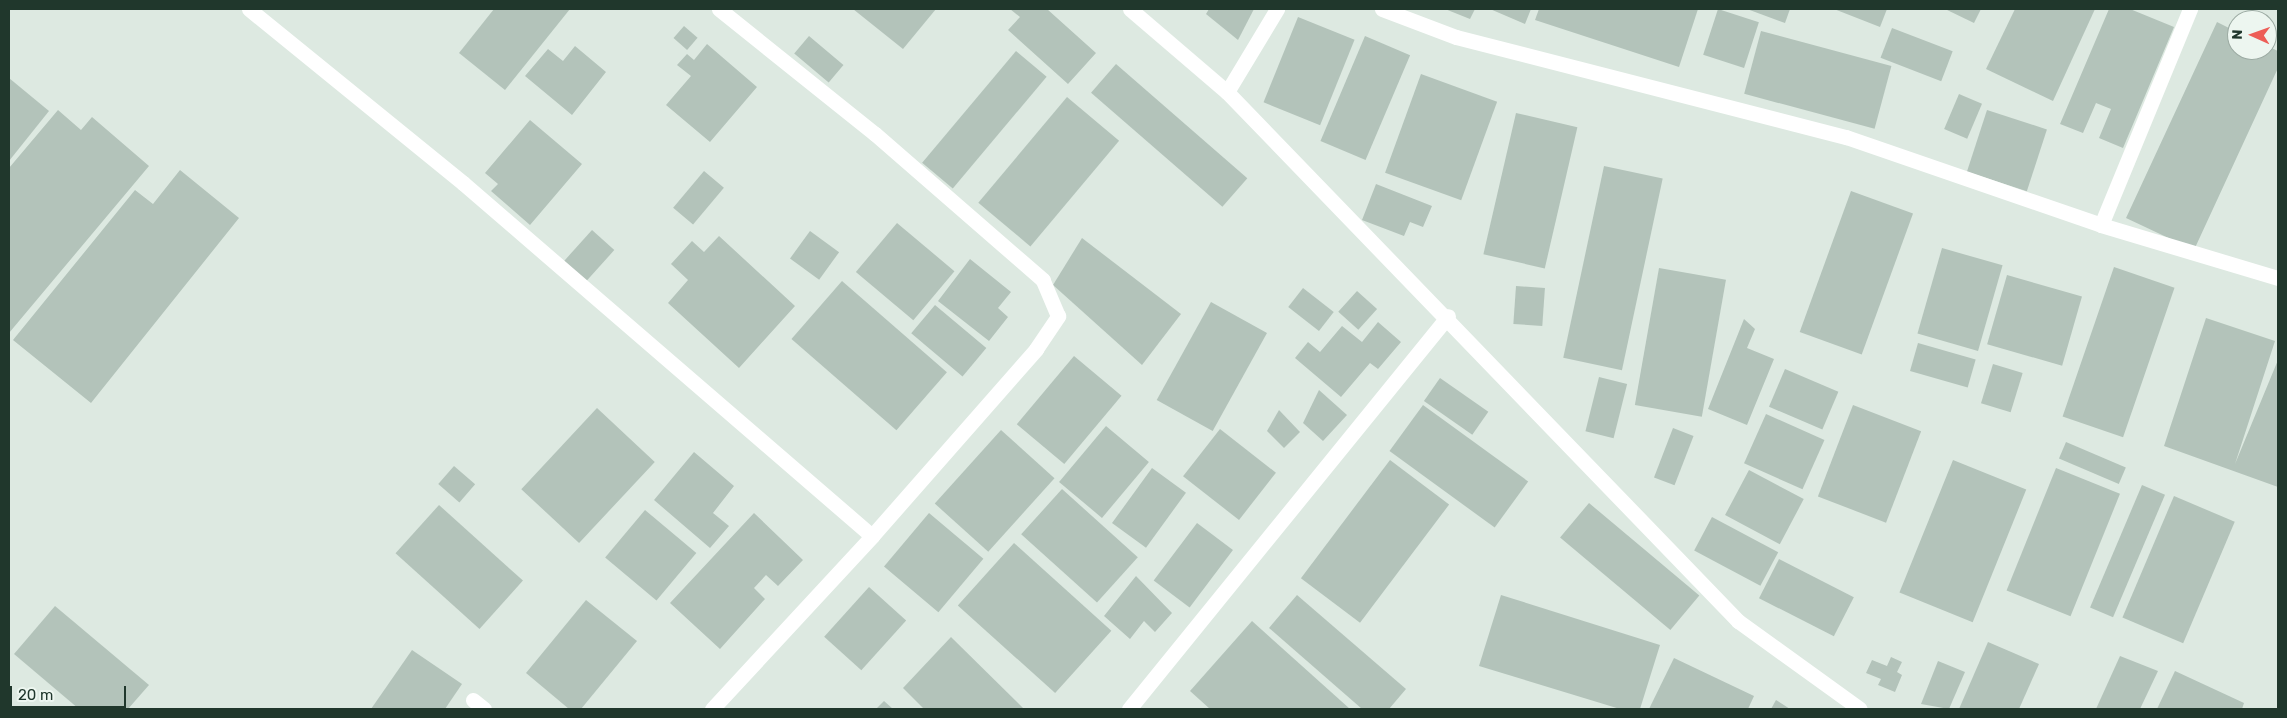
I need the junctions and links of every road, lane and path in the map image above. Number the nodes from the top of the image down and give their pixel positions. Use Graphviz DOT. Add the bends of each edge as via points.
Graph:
graph roads {
  1 [pos="248,9"];
  2 [pos="719,9"];
  3 [pos="1130,9"];
  4 [pos="1277,9"];
  5 [pos="1382,9"];
  6 [pos="2190,9"];
  7 [pos="1227,92"];
  8 [pos="2101,225"];
  9 [pos="2278,278"];
  10 [pos="1448,316"];
  11 [pos="872,536"];
  12 [pos="712,709"];
  13 [pos="1129,709"];
  14 [pos="1860,709"];
  1 -- 11 [label="street" via="463,183"];
  2 -- 11 [label="street" via="875,134 1043,280 1058,316 1036,349"];
  3 -- 7 [label="street"];
  4 -- 7 [label="street"];
  5 -- 8 [label="street" via="1456,37 1846,137"];
  6 -- 8 [label="street"];
  7 -- 10 [label="street"];
  8 -- 9 [label="street"];
  10 -- 13 [label="street"];
  10 -- 14 [label="street" via="1738,620"];
  11 -- 12 [label="street"];
}
